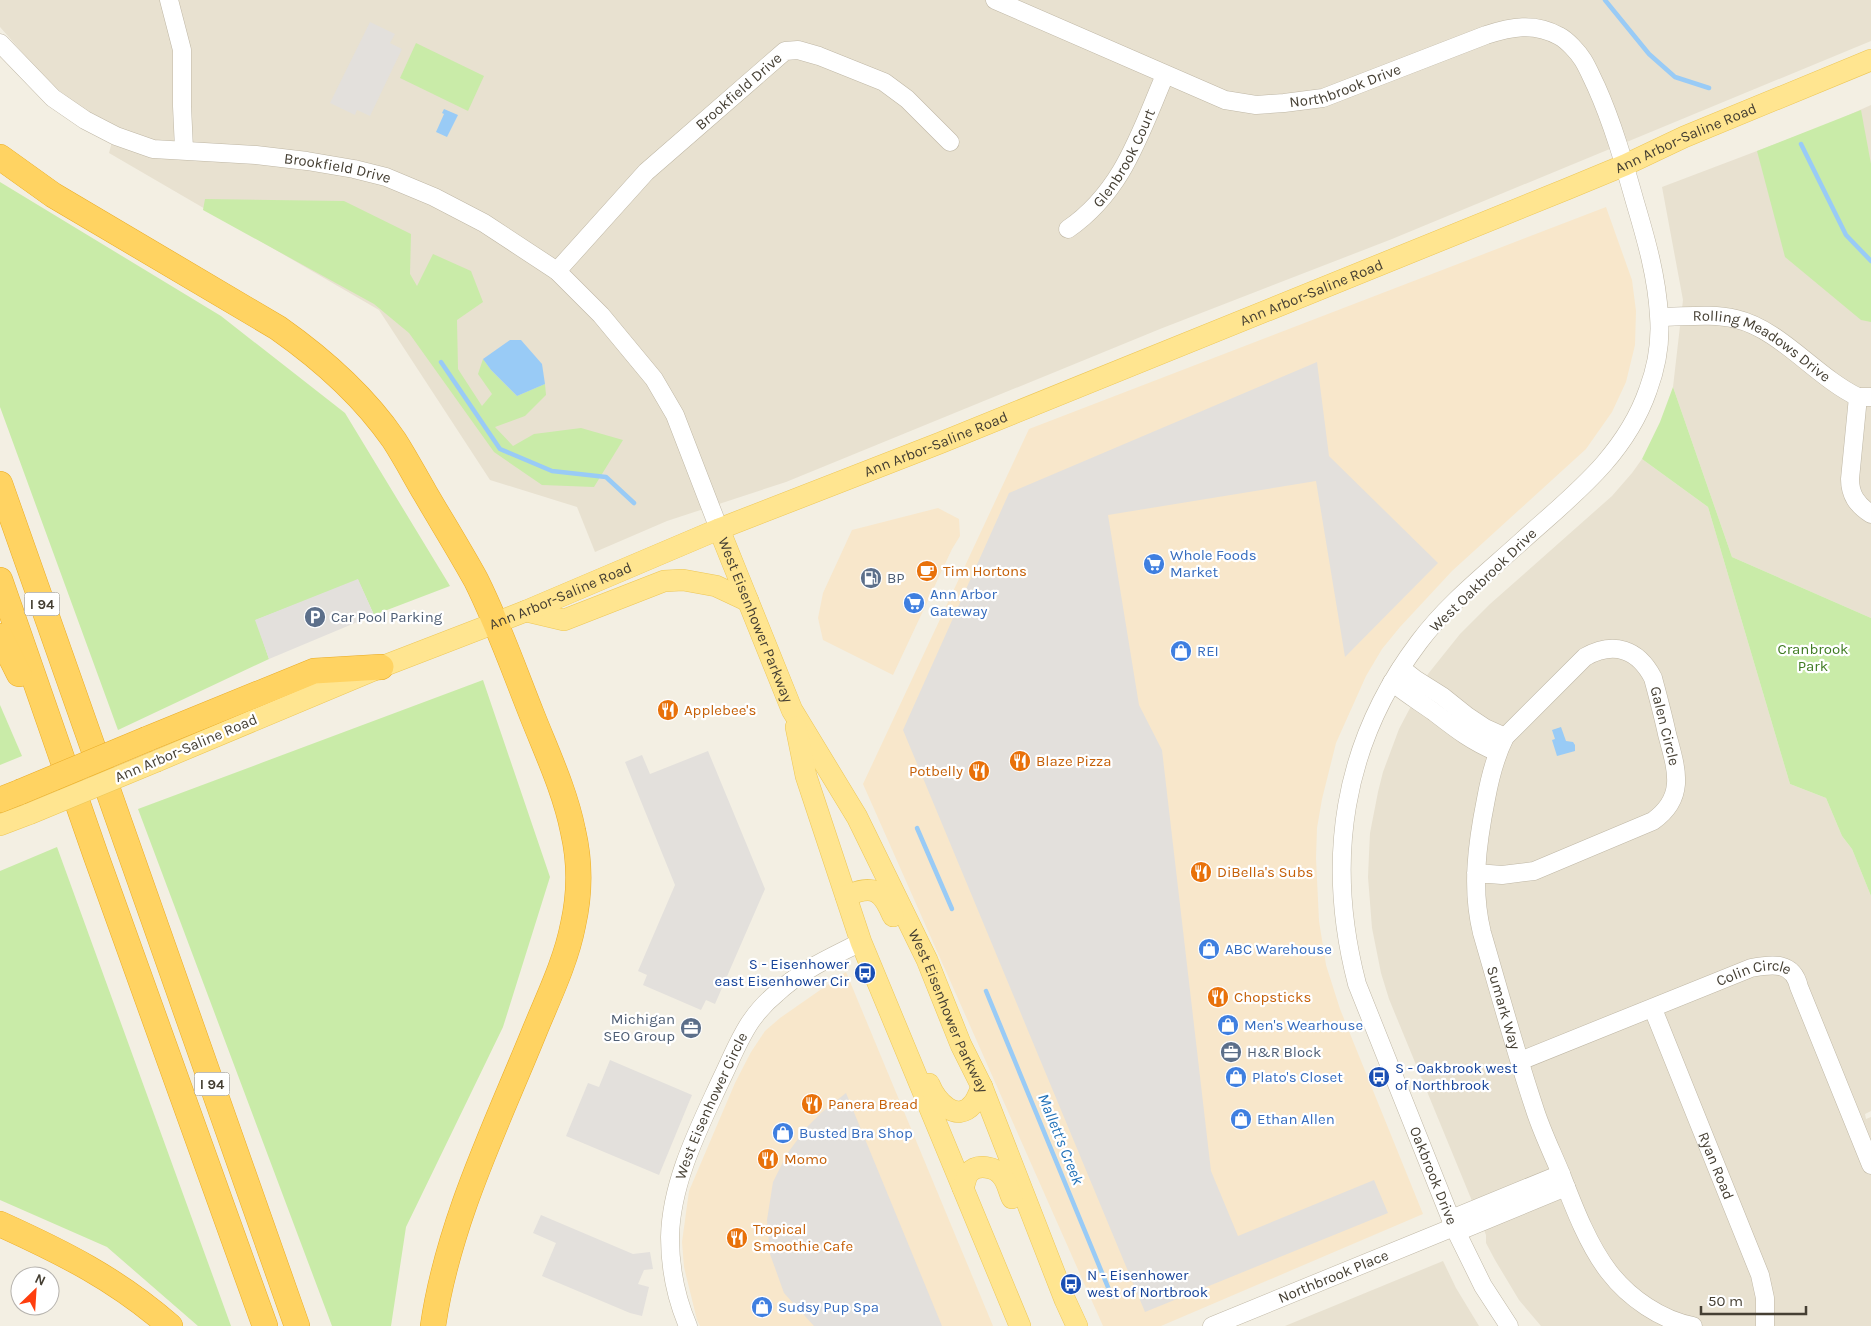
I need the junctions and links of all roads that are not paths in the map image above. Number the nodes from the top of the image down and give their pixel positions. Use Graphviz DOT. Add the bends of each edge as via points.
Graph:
graph roads {
  1 [pos="169,0"];
  2 [pos="995,0"];
  3 [pos="0,43"];
  4 [pos="1871,60"];
  5 [pos="1165,75"];
  6 [pos="950,142"];
  7 [pos="184,150"];
  8 [pos="0,157"];
  9 [pos="1625,165"];
  10 [pos="1068,229"];
  11 [pos="557,271"];
  12 [pos="1660,316"];
  13 [pos="1864,397"];
  14 [pos="0,484"];
  15 [pos="1871,514"];
  16 [pos="719,529"];
  17 [pos="0,580"];
  18 [pos="748,601"];
  19 [pos="526,611"];
  20 [pos="495,622"];
  21 [pos="0,636"];
  22 [pos="381,666"];
  23 [pos="1396,675"];
  24 [pos="792,710"];
  25 [pos="54,733"];
  26 [pos="1505,737"];
  27 [pos="1497,752"];
  28 [pos="16,802"];
  29 [pos="0,826"];
  30 [pos="1476,873"];
  31 [pos="846,896"];
  32 [pos="861,942"];
  33 [pos="877,978"];
  34 [pos="1653,1009"];
  35 [pos="1370,1017"];
  36 [pos="961,1045"];
  37 [pos="1520,1062"];
  38 [pos="982,1087"];
  39 [pos="1871,1166"];
  40 [pos="1563,1181"];
  41 [pos="963,1188"];
  42 [pos="0,1224"];
  43 [pos="1454,1226"];
  44 [pos="1064,1300"];
  45 [pos="170,1326"];
  46 [pos="265,1326"];
  47 [pos="297,1326"];
  48 [pos="433,1326"];
  49 [pos="688,1326"];
  50 [pos="1020,1326"];
  51 [pos="1077,1326"];
  52 [pos="1212,1326"];
  53 [pos="1509,1326"];
  54 [pos="1693,1326"];
  55 [pos="1765,1326"];
  1 -- 7 [label="street" via="182,50"];
  2 -- 5 [label="street, Northbrook Drive"];
  3 -- 7 [label="street, Brookfield Drive" via="53,98 85,120 116,136 153,149"];
  4 -- 9 [label="main road, Ann Arbor-Saline Road" via="1684,137"];
  5 -- 9 [label="street, Northbrook Drive" via="1225,100 1284,104 1323,98 1512,27 1537,27 1560,36 1582,58 1602,99"];
  5 -- 10 [label="street, Glenbrook Court" via="1126,166 1104,198"];
  6 -- 11 [label="street, Brookfield Drive" via="884,82 819,56 798,50 784,51 646,172"];
  7 -- 11 [label="street, Brookfield Drive" via="307,162 386,177 484,223"];
  8 -- 20 [label="highway" via="53,195 278,328 343,380 394,440 474,577"];
  9 -- 12 [label="street, West Oakbrook Drive" via="1648,249"];
  9 -- 16 [label="main road, Ann Arbor-Saline Road" via="940,443"];
  11 -- 16 [label="street, Brookfield Drive" via="601,315 654,379 675,415"];
  12 -- 13 [label="street, Rolling Meadows Drive" via="1708,315 1750,324 1777,340 1833,383"];
  12 -- 23 [label="street, West Oakbrook Drive" via="1656,368 1648,393 1616,452 1448,610 1421,639"];
  13 -- 15 [label="street, Rolling Meadows Drive" via="1850,489 1859,505"];
  14 -- 47 [label="highway, I 94"];
  16 -- 18 [label="main road, West Eisenhower Parkway"];
  16 -- 19 [label="main road, Ann Arbor-Saline Road"];
  17 -- 25 [label="highway, I 94"];
  18 -- 19 [label="main road" via="716,586 683,580 664,581 564,620"];
  18 -- 24 [label="main road, West Eisenhower Parkway"];
  19 -- 20 [label="main road, Ann Arbor-Saline Road"];
  20 -- 22 [label="main road, Ann Arbor-Saline Road"];
  20 -- 48 [label="highway" via="565,800 578,862 577,894 573,926 562,965 459,1219"];
  21 -- 25 [label="highway" via="21,679"];
  22 -- 28 [label="highway, bridge" via="314,671 152,750"];
  23 -- 26 [label="street" via="1415,680 1485,728"];
  23 -- 27 [label="street" via="1454,729"];
  23 -- 35 [label="street, West Oakbrook Drive" via="1377,710 1357,762 1345,816 1342,850 1343,916 1349,953"];
  24 -- 31 [label="main road, West Eisenhower Parkway" via="806,776"];
  24 -- 36 [label="main road, West Eisenhower Parkway" via="861,826 927,960"];
  25 -- 46 [label="highway, I 94"];
  26 -- 27 [label="street, Galen Circle"];
  26 -- 30 [label="street, Galen Circle" via="1585,657 1598,650 1625,650 1647,667 1653,678 1676,768 1675,793 1662,815 1653,821 1540,869 1520,874"];
  27 -- 30 [label="street, Sumark Way" via="1479,837"];
  28 -- 29 [label="main road"];
  30 -- 37 [label="street, Sumark Way" via="1479,921"];
  31 -- 32 [label="main road, West Eisenhower Parkway"];
  31 -- 36 [label="main road" via="864,890 885,898 946,1033"];
  32 -- 33 [label="main road, West Eisenhower Parkway"];
  32 -- 49 [label="street, West Eisenhower Circle" via="790,981 760,1010 743,1035 704,1118 680,1180 670,1236 675,1285"];
  33 -- 38 [label="main road" via="890,989 932,1093 941,1104 950,1111 963,1111 973,1104"];
  33 -- 41 [label="main road, West Eisenhower Parkway"];
  34 -- 37 [label="street, Colin Circle"];
  34 -- 39 [label="street, Colin Circle" via="1751,968 1779,965 1788,969 1796,976"];
  34 -- 55 [label="street, Ryan Road" via="1760,1275 1765,1298"];
  35 -- 43 [label="street, Oakbrook Drive"];
  36 -- 38 [label="main road, West Eisenhower Parkway"];
  37 -- 40 [label="street, Sumark Way" via="1534,1109"];
  38 -- 44 [label="main road, West Eisenhower Parkway"];
  40 -- 43 [label="street, Northbrook Place"];
  40 -- 54 [label="street, Sumark Way" via="1595,1251 1609,1272 1650,1308"];
  41 -- 44 [label="main road" via="969,1172 975,1168 991,1169 1002,1175 1046,1278"];
  41 -- 50 [label="main road, West Eisenhower Parkway"];
  42 -- 45 [label="highway" via="85,1264 150,1308"];
  43 -- 52 [label="street, Northbrook Place"];
  43 -- 53 [label="street, Oakbrook Drive" via="1483,1286"];
  44 -- 51 [label="main road, West Eisenhower Parkway"];
}
